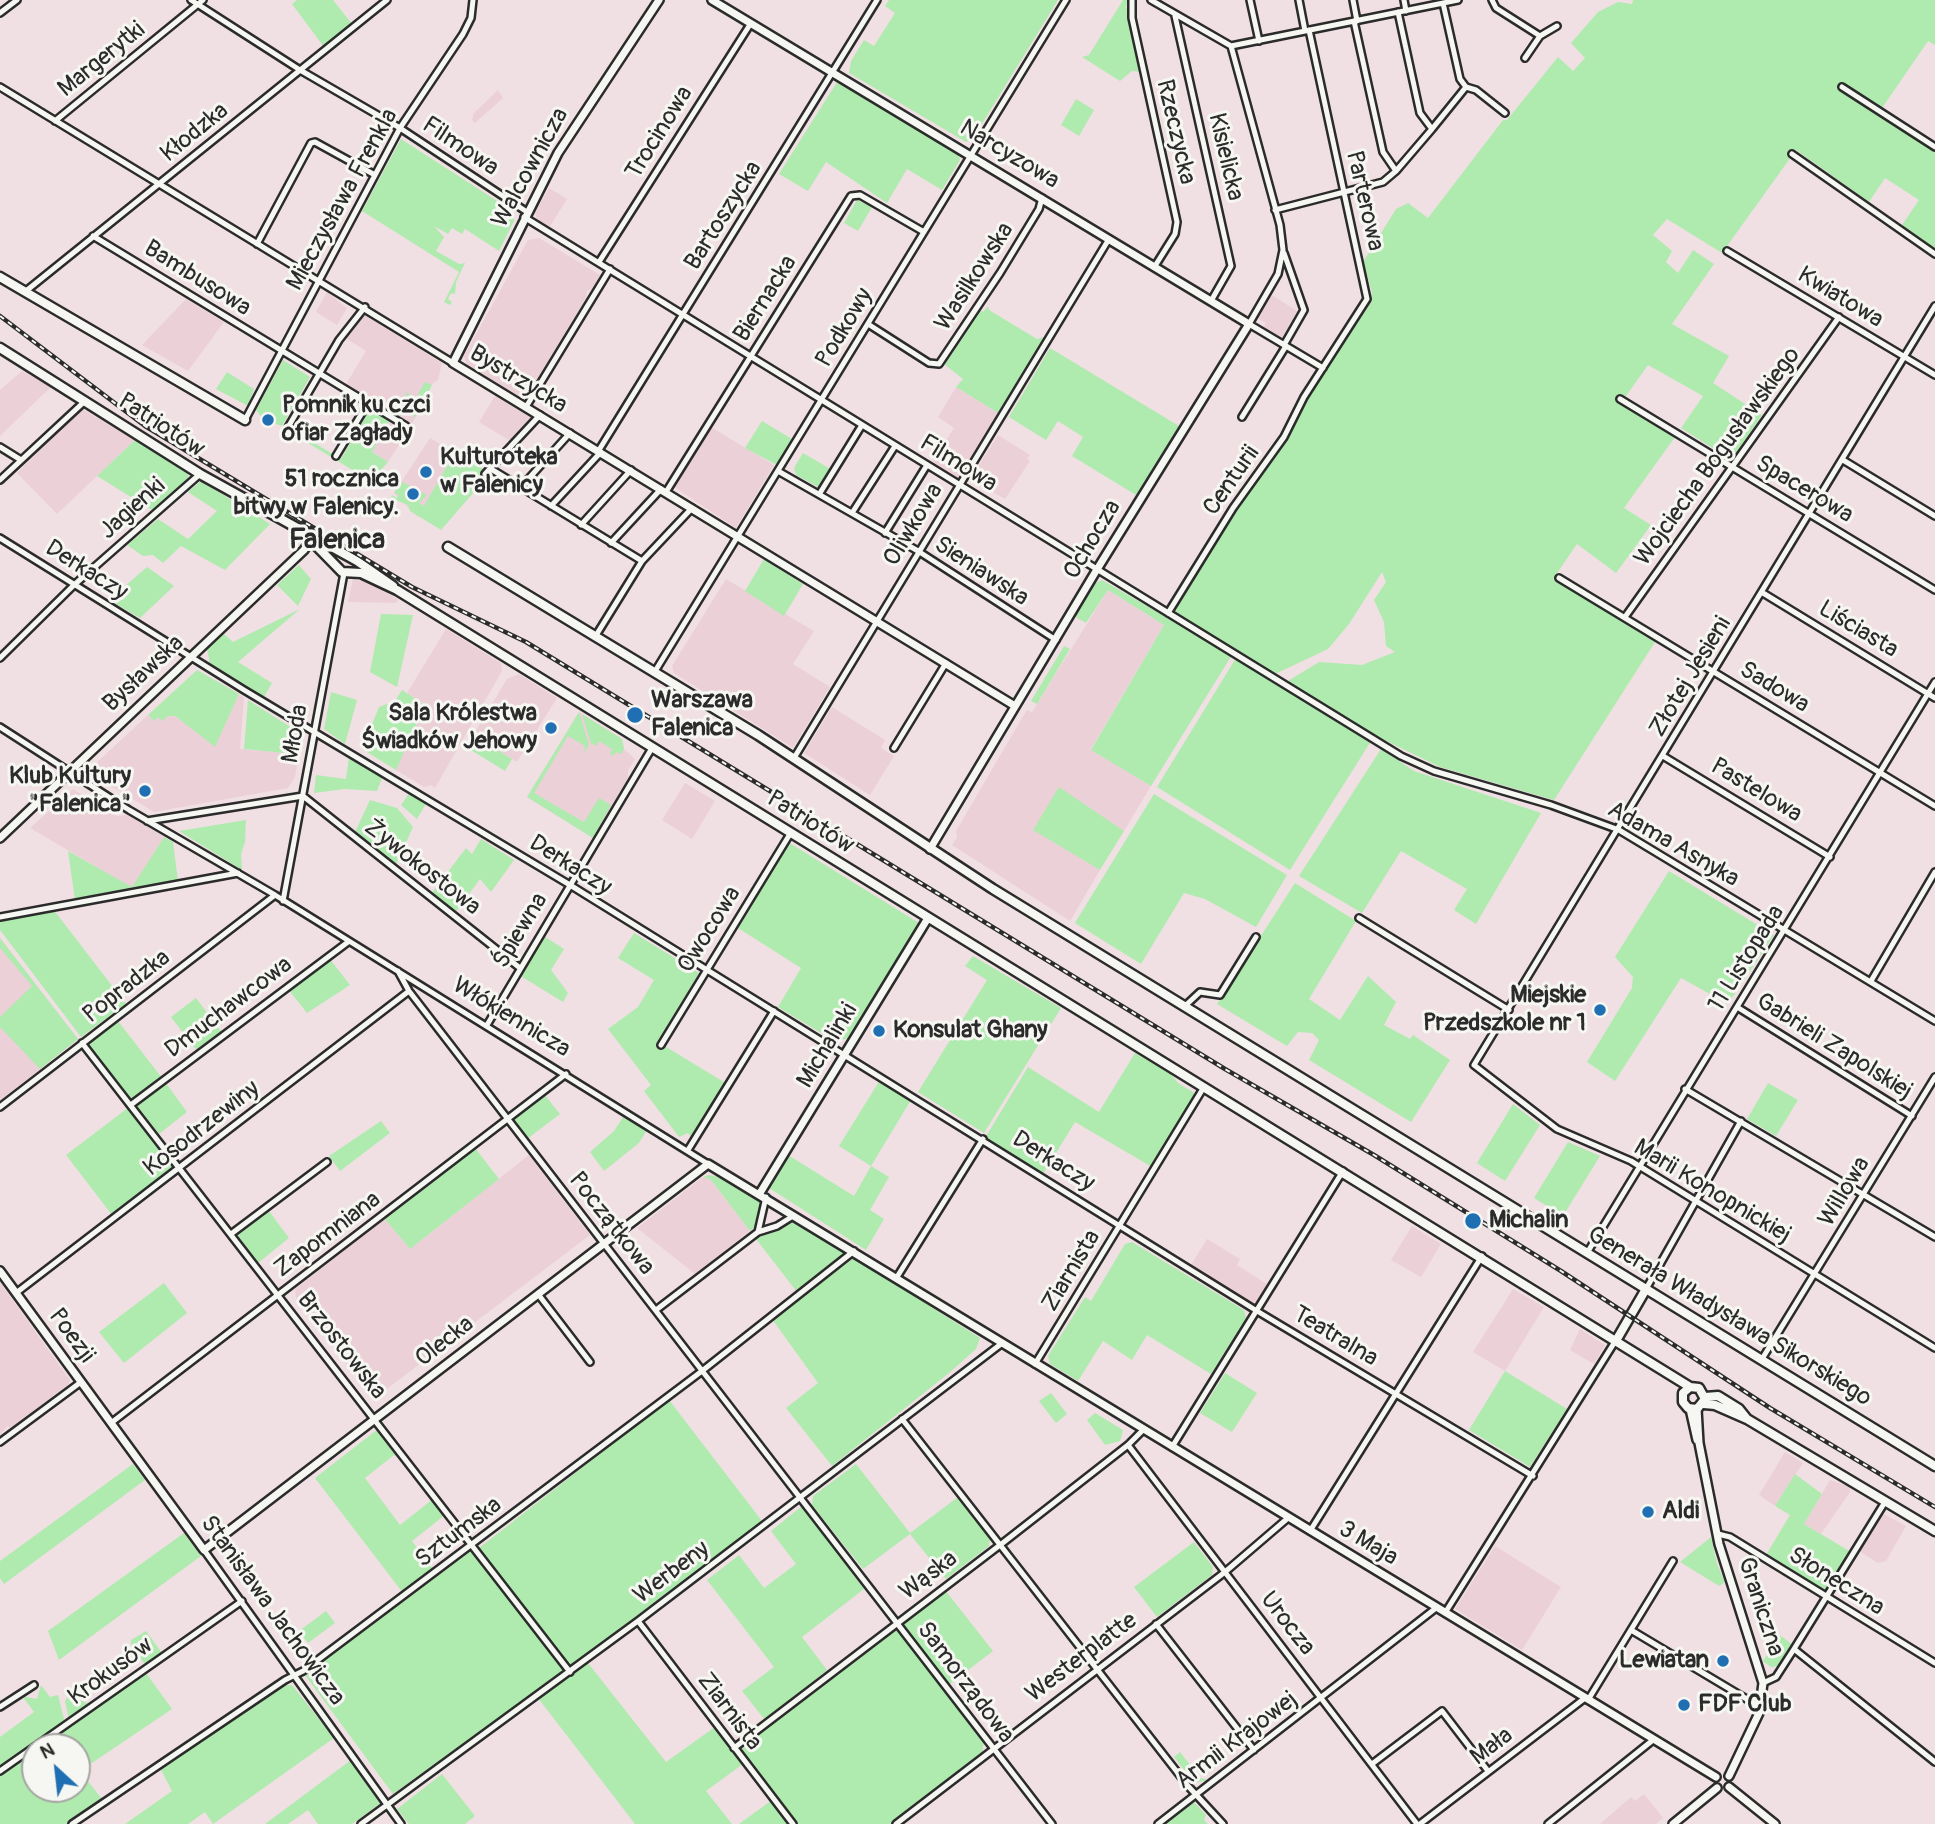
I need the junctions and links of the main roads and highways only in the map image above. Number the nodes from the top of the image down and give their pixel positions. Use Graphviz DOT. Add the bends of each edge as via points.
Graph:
graph roads {
  1 [pos="0,277"];
  2 [pos="0,348"];
  3 [pos="246,420"];
  4 [pos="312,539"];
  5 [pos="448,547"];
  6 [pos="342,553"];
  7 [pos="357,561"];
  8 [pos="337,566"];
  9 [pos="348,572"];
  10 [pos="397,590"];
  11 [pos="1216,1026"];
  12 [pos="1646,1289"];
  13 [pos="1617,1339"];
  14 [pos="1687,1390"];
  15 [pos="1699,1405"];
  16 [pos="1935,1466"];
  17 [pos="1935,1531"];
  1 -- 3 [label="main road, Patriotów"];
  2 -- 4 [label="main road, Patriotów"];
  4 -- 6 [label="main road, Patriotów"];
  4 -- 8 [label="main road, Patriotów"];
  5 -- 11 [label="main road, Patriotów" via="794,758 930,849"];
  6 -- 7 [label="main road, Patriotów"];
  6 -- 8 [label="main road"];
  7 -- 9 [label="main road"];
  7 -- 10 [label="main road, Patriotów"];
  8 -- 9 [label="main road, Patriotów"];
  9 -- 10 [label="main road, Patriotów"];
  10 -- 13 [label="main road, Patriotów"];
  11 -- 12 [label="main road, Generała Władysława Sikorskiego"];
  12 -- 13 [label="main road"];
  12 -- 16 [label="main road, Generała Władysława Sikorskiego"];
  13 -- 14 [label="main road, Patriotów"];
  14 -- 15 [label="main road" via="1683,1402"];
  14 -- 15 [label="main road, Patriotów" via="1699,1388"];
  15 -- 17 [label="main road, Patriotów" via="1718,1396 1747,1419"];
}
